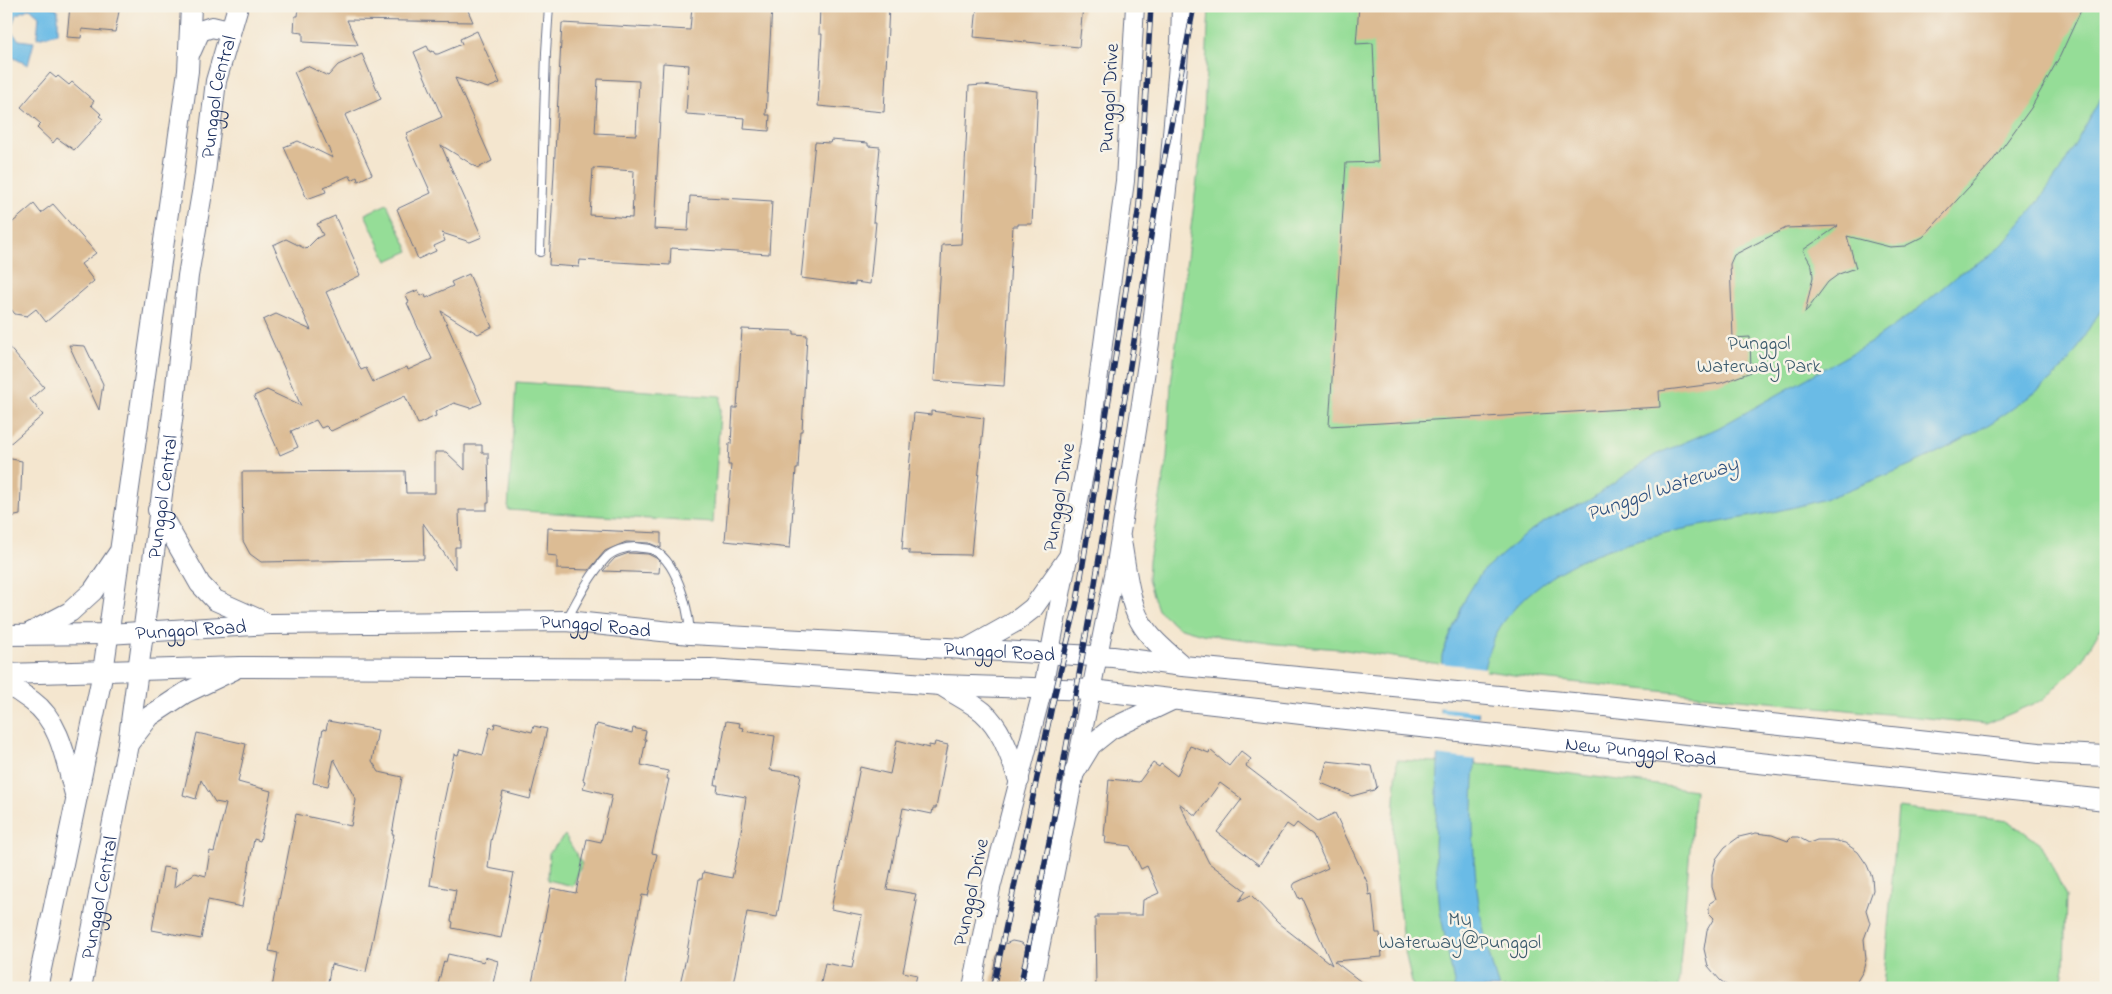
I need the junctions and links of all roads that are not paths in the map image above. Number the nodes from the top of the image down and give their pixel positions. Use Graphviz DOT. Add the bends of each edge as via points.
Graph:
graph roads {
  1 [pos="191,6"];
  2 [pos="238,6"];
  3 [pos="549,6"];
  4 [pos="1124,6"];
  5 [pos="1135,6"];
  6 [pos="1180,6"];
  7 [pos="1191,6"];
  8 [pos="229,31"];
  9 [pos="1133,36"];
  10 [pos="1180,42"];
  11 [pos="190,53"];
  12 [pos="540,252"];
  13 [pos="158,510"];
  14 [pos="1120,541"];
  15 [pos="122,548"];
  16 [pos="1068,558"];
  17 [pos="566,621"];
  18 [pos="270,624"];
  19 [pos="143,631"];
  20 [pos="27,634"];
  21 [pos="108,634"];
  22 [pos="690,634"];
  23 [pos="6,635"];
  24 [pos="965,650"];
  25 [pos="1049,654"];
  26 [pos="1099,657"];
  27 [pos="1183,666"];
  28 [pos="240,667"];
  29 [pos="137,670"];
  30 [pos="103,672"];
  31 [pos="6,674"];
  32 [pos="6,684"];
  33 [pos="941,685"];
  34 [pos="1043,688"];
  35 [pos="1092,690"];
  36 [pos="1176,698"];
  37 [pos="128,744"];
  38 [pos="2106,756"];
  39 [pos="1074,773"];
  40 [pos="1018,780"];
  41 [pos="76,798"];
  42 [pos="2106,800"];
  43 [pos="37,988"];
  44 [pos="81,988"];
  45 [pos="972,988"];
  46 [pos="1032,988"];
  1 -- 11 [label="main road, Punggol Central"];
  2 -- 8 [label="main road, Punggol Central"];
  3 -- 12 [label="lane"];
  4 -- 9 [label="street"];
  5 -- 9 [label="street, Punggol Drive"];
  6 -- 10 [label="street"];
  7 -- 10 [label="street"];
  8 -- 11 [label="main road" via="212,27 200,31"];
  8 -- 13 [label="main road, Punggol Central" via="216,81"];
  9 -- 16 [label="street, Punggol Drive" via="1125,181 1089,448"];
  10 -- 14 [label="street" via="1150,343"];
  11 -- 15 [label="main road, Punggol Central"];
  13 -- 18 [label="main road" via="200,584 215,600"];
  13 -- 19 [label="main road, Punggol Central"];
  14 -- 26 [label="street"];
  14 -- 27 [label="main road" via="1139,620 1147,632"];
  15 -- 20 [label="main road" via="93,591 70,612"];
  15 -- 21 [label="main road, Punggol Central"];
  16 -- 24 [label="main road" via="1033,608"];
  16 -- 25 [label="street, Punggol Drive"];
  17 -- 18 [label="main road, Punggol Road"];
  17 -- 22 [label="main road, Punggol Road"];
  17 -- 22 [label="lane" via="607,557 631,547 644,548 660,555 672,570 688,608"];
  18 -- 19 [label="main road, Punggol Road"];
  19 -- 21 [label="main road, Punggol Road"];
  19 -- 29 [label="main road, Punggol Central"];
  20 -- 21 [label="main road, Punggol Road"];
  20 -- 23 [label="main road, Punggol Road"];
  21 -- 30 [label="main road, Punggol Central"];
  22 -- 24 [label="main road, Punggol Road"];
  24 -- 25 [label="main road, Punggol Road"];
  25 -- 26 [label="main road, Punggol Road"];
  25 -- 34 [label="street, Punggol Drive"];
  26 -- 27 [label="main road, Punggol Road"];
  26 -- 35 [label="street"];
  27 -- 38 [label="main road, New Punggol Road" via="1605,706 2039,753"];
  28 -- 29 [label="main road, Punggol Road"];
  28 -- 33 [label="main road, Punggol Road" via="710,669"];
  28 -- 37 [label="main road" via="185,693 158,710"];
  29 -- 30 [label="main road, Punggol Road"];
  29 -- 37 [label="main road, Punggol Central"];
  30 -- 31 [label="main road, Punggol Road"];
  30 -- 41 [label="main road, Punggol Central"];
  32 -- 41 [label="main road" via="34,702 50,720 60,740"];
  33 -- 34 [label="main road, Punggol Road"];
  33 -- 40 [label="main road" via="982,711 994,724"];
  34 -- 35 [label="main road, Punggol Road"];
  34 -- 40 [label="street, Punggol Drive"];
  35 -- 36 [label="main road, Punggol Road"];
  35 -- 39 [label="street"];
  36 -- 39 [label="main road" via="1111,728 1091,745"];
  36 -- 42 [label="main road, New Punggol Road"];
  37 -- 44 [label="main road, Punggol Central"];
  39 -- 46 [label="street"];
  40 -- 45 [label="street, Punggol Drive" via="991,888"];
  41 -- 43 [label="main road, Punggol Central"];
}
